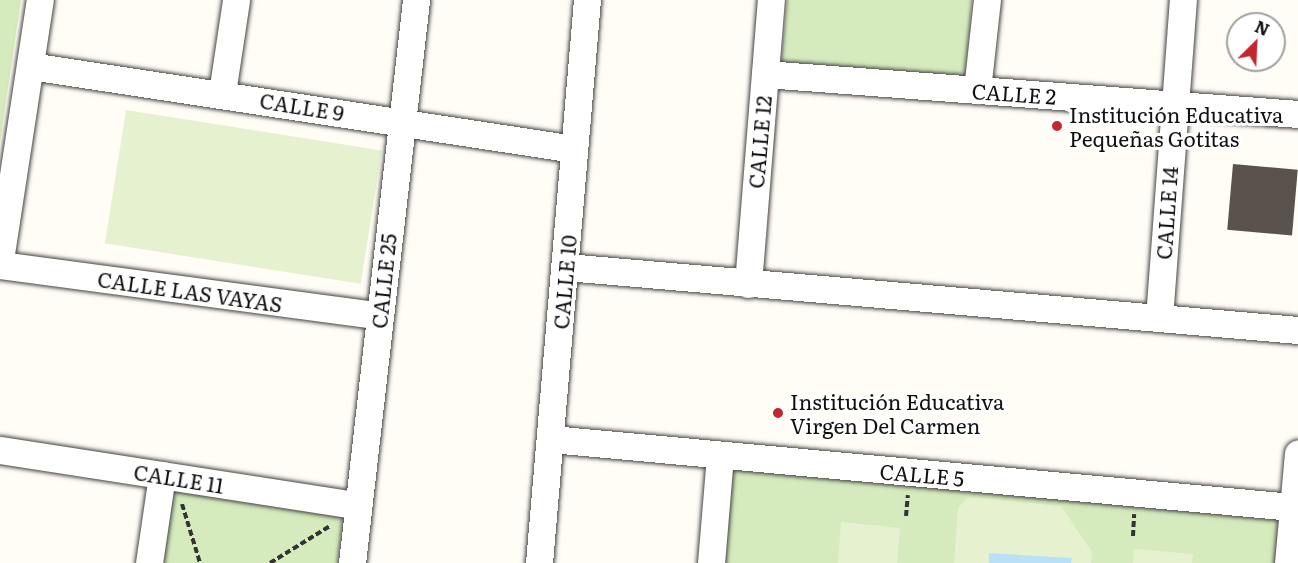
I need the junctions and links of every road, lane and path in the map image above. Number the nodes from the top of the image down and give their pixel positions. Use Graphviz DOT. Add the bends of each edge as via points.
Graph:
graph roads {
  1 [pos="40,0"];
  2 [pos="236,0"];
  3 [pos="416,0"];
  4 [pos="587,0"];
  5 [pos="771,0"];
  6 [pos="987,0"];
  7 [pos="1183,0"];
  8 [pos="30,66"];
  9 [pos="765,74"];
  10 [pos="977,90"];
  11 [pos="222,93"];
  12 [pos="1173,105"];
  13 [pos="1298,114"];
  14 [pos="401,122"];
  15 [pos="573,149"];
  16 [pos="0,260"];
  17 [pos="0,265"];
  18 [pos="566,267"];
  19 [pos="748,284"];
  20 [pos="380,316"];
  21 [pos="1159,318"];
  22 [pos="1298,330"];
  23 [pos="551,439"];
  24 [pos="0,450"];
  25 [pos="1298,453"];
  26 [pos="720,455"];
  27 [pos="169,484"];
  28 [pos="908,486"];
  29 [pos="1134,504"];
  30 [pos="1293,507"];
  31 [pos="348,512"];
  32 [pos="906,516"];
  33 [pos="1133,536"];
  34 [pos="149,563"];
  35 [pos="201,563"];
  36 [pos="270,563"];
  37 [pos="352,563"];
  38 [pos="539,563"];
  39 [pos="711,563"];
  40 [pos="1288,563"];
  1 -- 8 [label="street"];
  2 -- 11 [label="street"];
  3 -- 14 [label="street, CALLE 25"];
  4 -- 15 [label="street, CALLE 10"];
  5 -- 9 [label="street, CALLE 12"];
  6 -- 10 [label="street"];
  7 -- 12 [label="street, CALLE 14"];
  8 -- 11 [label="street, CALLE 9"];
  8 -- 16 [label="street"];
  9 -- 10 [label="street, CALLE 2"];
  9 -- 19 [label="street, CALLE 12"];
  10 -- 12 [label="street, CALLE 2"];
  11 -- 14 [label="street, CALLE 9"];
  12 -- 13 [label="street, CALLE 2"];
  12 -- 21 [label="street, CALLE 14"];
  14 -- 15 [label="street, CALLE 9"];
  14 -- 20 [label="street, CALLE 25"];
  15 -- 18 [label="street, CALLE 10"];
  17 -- 20 [label="street, CALLE LAS VAYAS"];
  18 -- 19 [label="street"];
  18 -- 23 [label="street, CALLE 10"];
  19 -- 21 [label="street"];
  20 -- 31 [label="street, CALLE 25"];
  21 -- 22 [label="street"];
  23 -- 26 [label="street, CALLE 5"];
  23 -- 38 [label="street, CALLE 10"];
  24 -- 27 [label="street, CALLE 11"];
  25 -- 30 [label="street"];
  26 -- 30 [label="street, CALLE 5"];
  26 -- 39 [label="street"];
  27 -- 31 [label="street, CALLE 11"];
  27 -- 34 [label="street"];
  27 -- 35 [label="path"];
  28 -- 32 [label="path"];
  29 -- 33 [label="path"];
  30 -- 40 [label="street"];
  31 -- 36 [label="path"];
  31 -- 37 [label="street, CALLE 25"];
}
